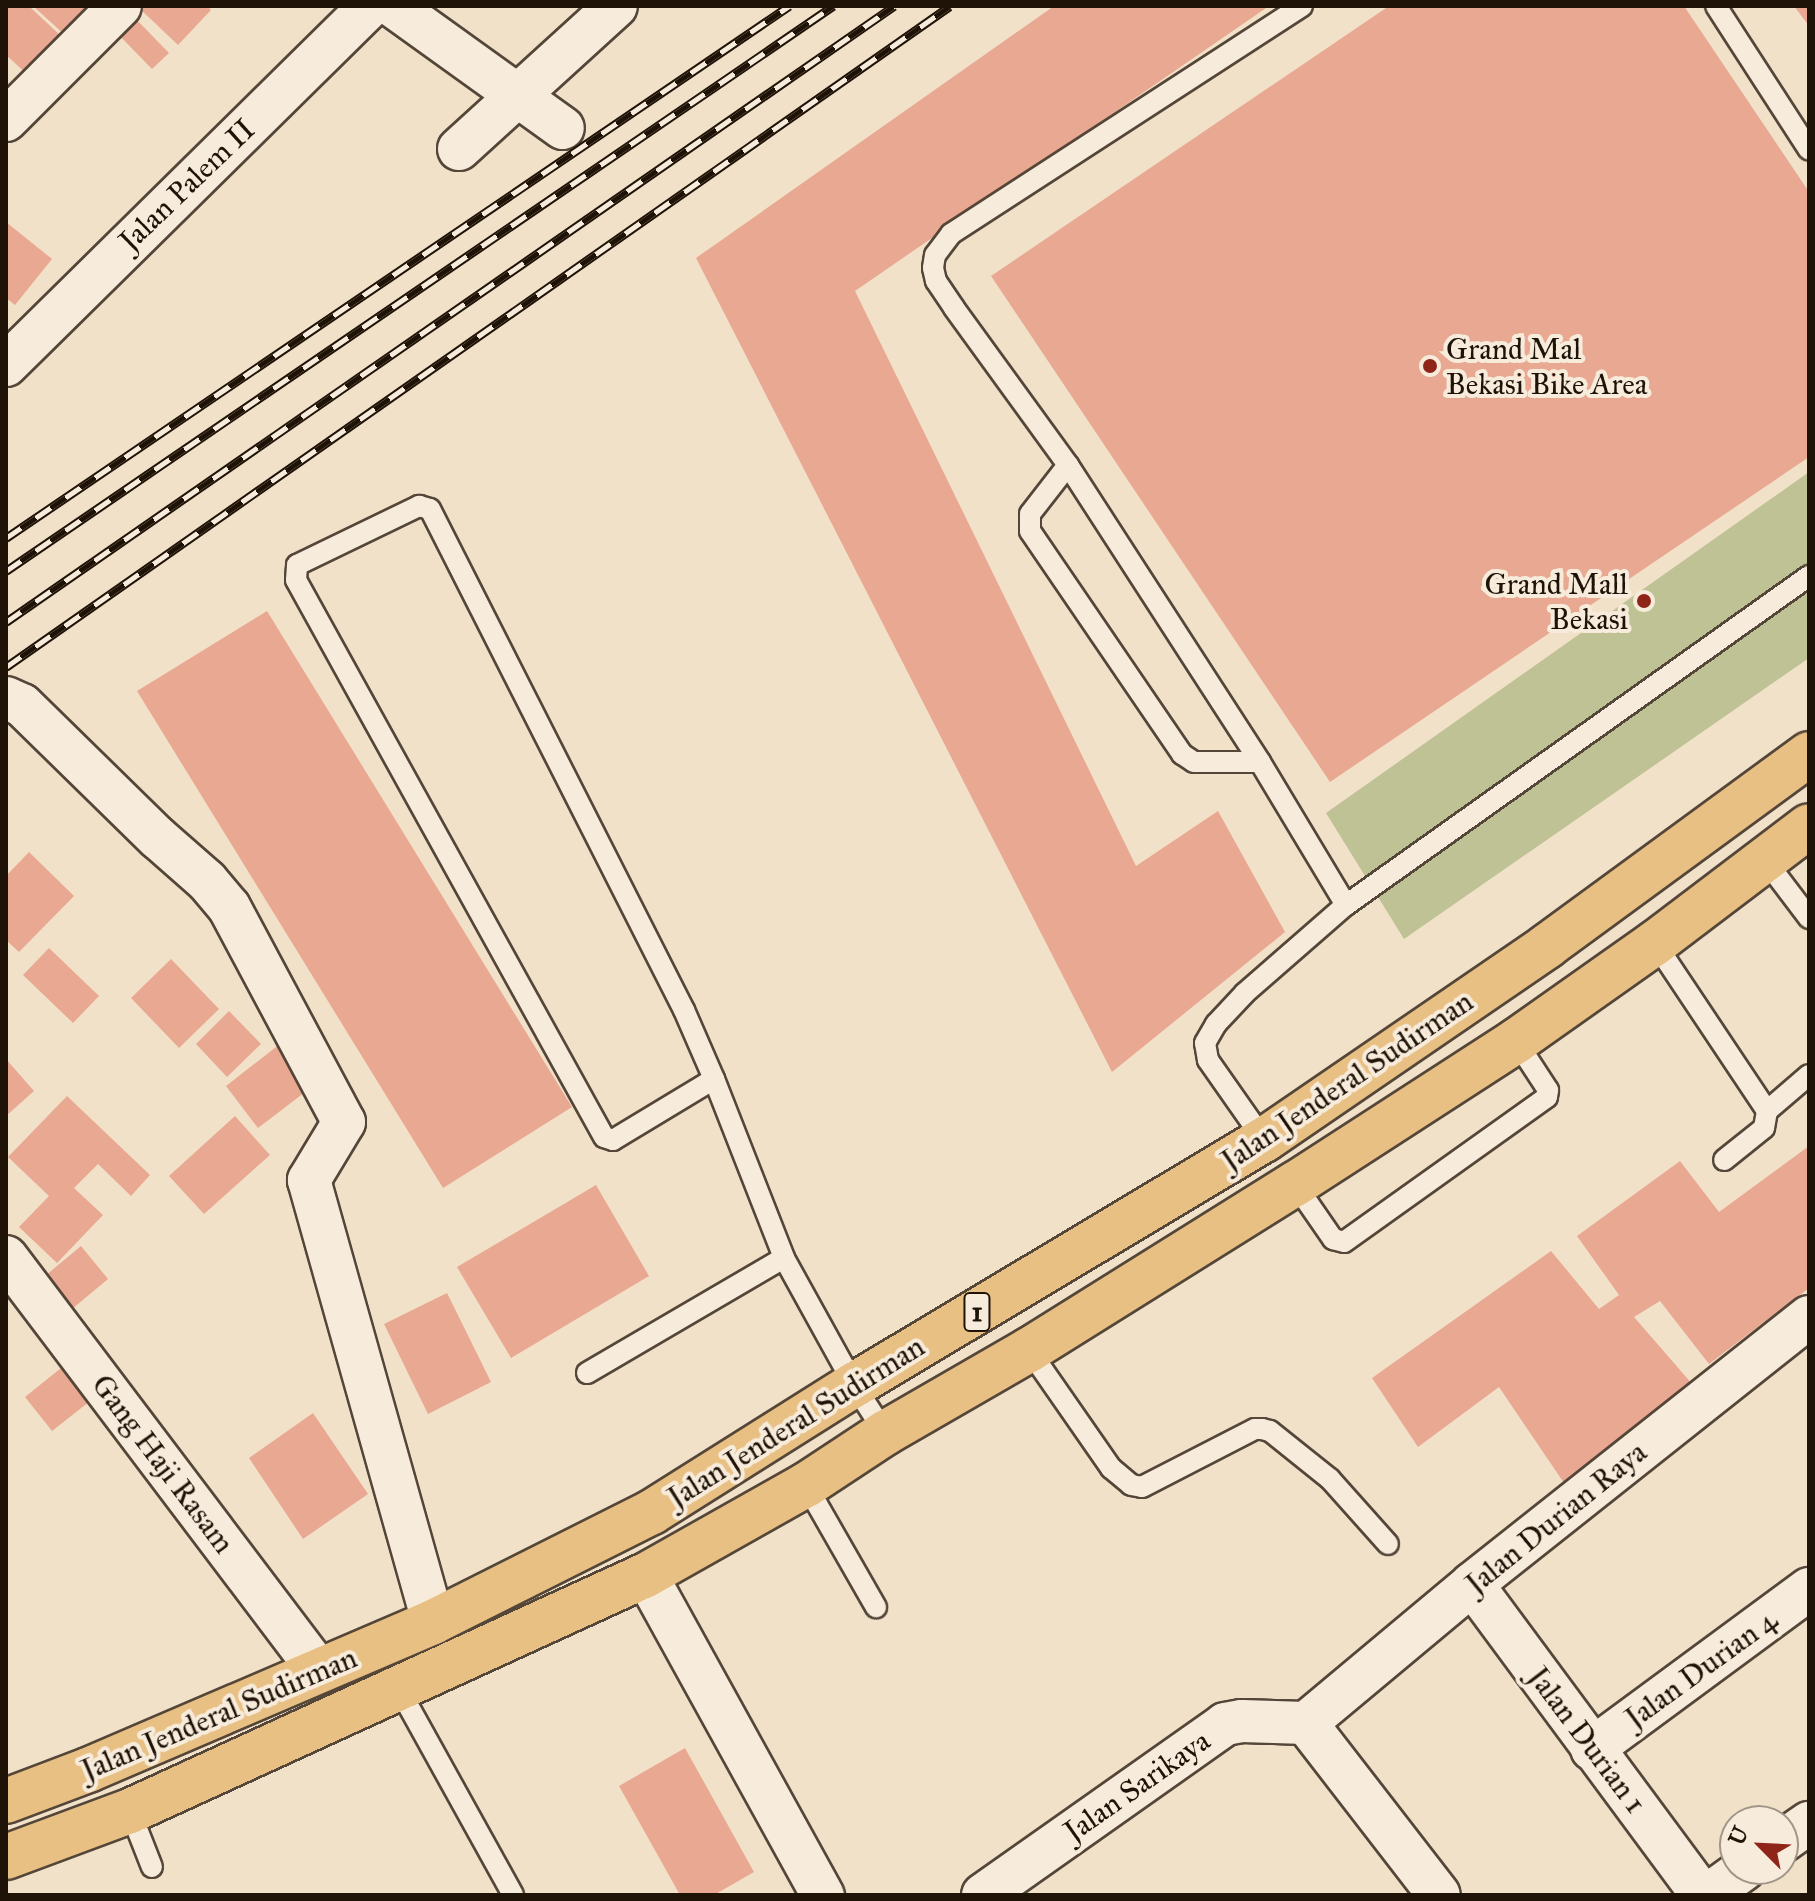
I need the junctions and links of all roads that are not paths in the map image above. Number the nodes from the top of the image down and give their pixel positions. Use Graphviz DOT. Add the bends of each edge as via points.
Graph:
graph roads {
  1 [pos="120,6"];
  2 [pos="370,6"];
  3 [pos="393,6"];
  4 [pos="616,6"];
  5 [pos="1302,6"];
  6 [pos="1716,6"];
  7 [pos="516,97"];
  8 [pos="6,120"];
  9 [pos="563,128"];
  10 [pos="459,149"];
  11 [pos="1809,150"];
  12 [pos="6,365"];
  13 [pos="1068,465"];
  14 [pos="1809,576"];
  15 [pos="6,698"];
  16 [pos="1809,754"];
  17 [pos="1260,762"];
  18 [pos="1809,826"];
  19 [pos="1765,860"];
  20 [pos="1346,905"];
  21 [pos="1809,918"];
  22 [pos="1655,943"];
  23 [pos="1516,1041"];
  24 [pos="1809,1075"];
  25 [pos="714,1079"];
  26 [pos="1767,1111"];
  27 [pos="1264,1140"];
  28 [pos="1724,1160"];
  29 [pos="1295,1184"];
  30 [pos="6,1257"];
  31 [pos="784,1258"];
  32 [pos="1808,1320"];
  33 [pos="1029,1350"];
  34 [pos="587,1373"];
  35 [pos="854,1385"];
  36 [pos="885,1433"];
  37 [pos="806,1485"];
  38 [pos="1388,1544"];
  39 [pos="646,1575"];
  40 [pos="1472,1584"];
  41 [pos="1809,1589"];
  42 [pos="876,1607"];
  43 [pos="433,1622"];
  44 [pos="319,1671"];
  45 [pos="399,1689"];
  46 [pos="1306,1723"];
  47 [pos="1592,1749"];
  48 [pos="10,1800"];
  49 [pos="117,1816"];
  50 [pos="6,1857"];
  51 [pos="152,1867"];
  52 [pos="513,1895"];
  53 [pos="823,1895"];
  54 [pos="983,1895"];
  55 [pos="1439,1895"];
  56 [pos="1705,1895"];
  1 -- 8 [label="street"];
  2 -- 12 [label="street, Jalan Palem II"];
  3 -- 7 [label="street"];
  4 -- 7 [label="street"];
  5 -- 13 [label="lane" via="951,234 935,255 936,281"];
  6 -- 11 [label="lane"];
  7 -- 9 [label="street"];
  7 -- 10 [label="street"];
  13 -- 17 [label="lane"];
  13 -- 17 [label="lane" via="1030,514 1030,531 1182,754 1194,762"];
  14 -- 20 [label="lane"];
  15 -- 43 [label="street" via="22,705 229,907 344,1122 309,1180"];
  16 -- 27 [label="highway, Jalan Jenderal Sudirman / 1" via="1547,946"];
  17 -- 20 [label="lane"];
  18 -- 19 [label="highway, Jalan Jenderal Sudirman / 1"];
  19 -- 21 [label="lane"];
  19 -- 22 [label="highway, Jalan Jenderal Sudirman / 1"];
  20 -- 27 [label="lane" via="1245,993 1205,1043 1208,1060"];
  22 -- 23 [label="highway, Jalan Jenderal Sudirman / 1"];
  22 -- 26 [label="lane"];
  23 -- 29 [label="highway, Jalan Jenderal Sudirman / 1"];
  23 -- 29 [label="lane" via="1548,1090 1547,1097 1344,1242 1333,1239"];
  24 -- 26 [label="lane"];
  25 -- 25 [label="lane" via="613,1140 604,1137 296,580 297,565 419,506 430,509"];
  25 -- 31 [label="lane"];
  26 -- 28 [label="lane" via="1764,1128"];
  27 -- 29 [label="highway"];
  27 -- 35 [label="highway, Jalan Jenderal Sudirman / 1"];
  29 -- 33 [label="highway, Jalan Jenderal Sudirman / 1"];
  30 -- 44 [label="street, Gang Haji Rasam"];
  31 -- 34 [label="lane"];
  31 -- 35 [label="lane"];
  32 -- 40 [label="street, Jalan Durian Raya"];
  33 -- 36 [label="highway, Jalan Jenderal Sudirman / 1"];
  33 -- 38 [label="lane" via="1111,1468 1131,1485 1142,1487 1255,1429 1270,1431 1330,1479"];
  35 -- 36 [label="lane"];
  35 -- 43 [label="highway, Jalan Jenderal Sudirman / 1" via="652,1512"];
  36 -- 37 [label="highway, Jalan Jenderal Sudirman / 1"];
  37 -- 39 [label="highway, Jalan Jenderal Sudirman / 1"];
  37 -- 42 [label="lane"];
  39 -- 45 [label="highway, Jalan Jenderal Sudirman / 1"];
  39 -- 53 [label="street"];
  40 -- 46 [label="street, Jalan Durian Raya"];
  40 -- 47 [label="street, Jalan Durian 1"];
  41 -- 47 [label="street, Jalan Durian 4"];
  43 -- 44 [label="highway, Jalan Jenderal Sudirman / 1"];
  44 -- 48 [label="highway, Jalan Jenderal Sudirman / 1"];
  45 -- 49 [label="highway, Jalan Jenderal Sudirman / 1"];
  45 -- 52 [label="lane"];
  46 -- 54 [label="street, Jalan Sarikaya" via="1225,1724"];
  46 -- 55 [label="street"];
  47 -- 56 [label="street, Jalan Durian 1"];
  49 -- 50 [label="highway, Jalan Jenderal Sudirman / 1"];
  49 -- 51 [label="lane"];
}
